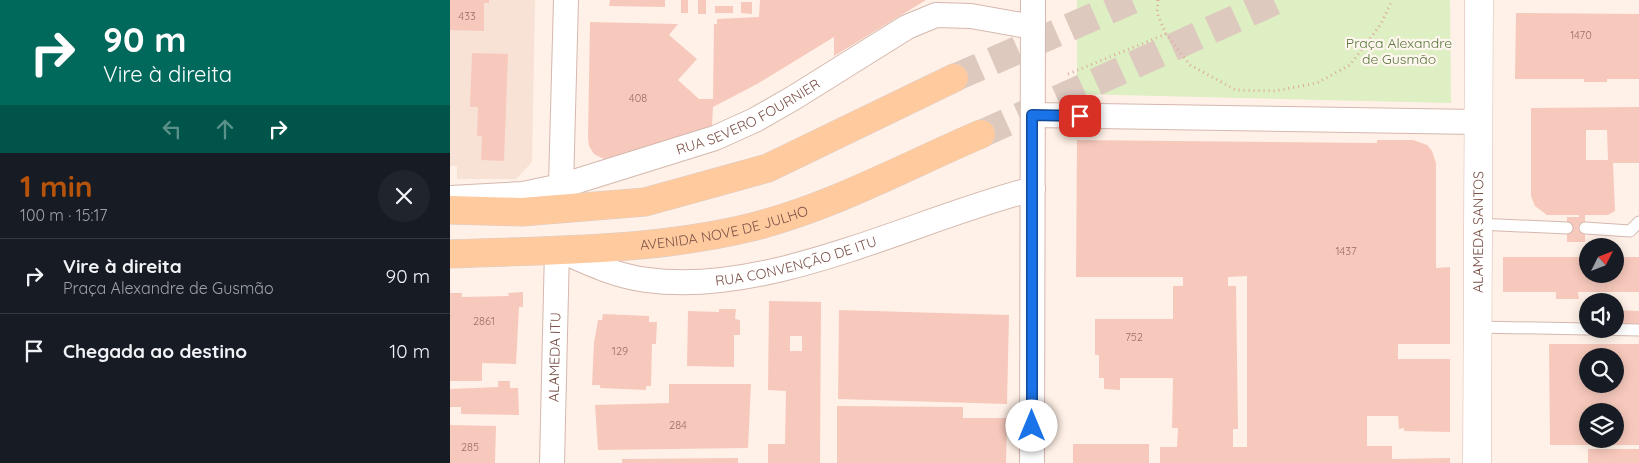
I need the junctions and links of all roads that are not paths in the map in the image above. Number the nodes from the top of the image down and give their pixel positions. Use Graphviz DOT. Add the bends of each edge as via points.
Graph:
graph roads {
  1 [pos="566,0"];
  2 [pos="1033,0"];
  3 [pos="1479,0"];
  4 [pos="1033,26"];
  5 [pos="954,78"];
  6 [pos="1032,115"];
  7 [pos="1478,122"];
  8 [pos="981,134"];
  9 [pos="561,186"];
  10 [pos="1032,189"];
  11 [pos="450,198"];
  12 [pos="450,210"];
  13 [pos="1639,222"];
  14 [pos="1477,224"];
  15 [pos="1567,228"];
  16 [pos="1585,228"];
  17 [pos="557,250"];
  18 [pos="450,254"];
  19 [pos="1477,327"];
  20 [pos="1639,330"];
  21 [pos="552,463"];
  22 [pos="1032,463"];
  23 [pos="1482,463"];
  1 -- 9 [label="street"];
  2 -- 4 [label="street"];
  3 -- 7 [label="street, ALAMEDA SANTOS"];
  4 -- 6 [label="street"];
  4 -- 9 [label="street, RUA SEVERO FOURNIER" via="971,16 936,15 907,27 755,120 715,138"];
  5 -- 12 [label="main road" via="768,168 705,187 645,202 573,209 522,212"];
  6 -- 7 [label="street"];
  6 -- 10 [label="street"];
  7 -- 14 [label="street, ALAMEDA SANTOS"];
  8 -- 17 [label="main road, AVENIDA NOVE DE JULHO" via="812,209 752,227 665,242"];
  9 -- 11 [label="street, RUA SEVERO FOURNIER" via="523,194"];
  10 -- 17 [label="street, RUA CONVENÇÃO DE ITU" via="811,261 725,280 679,283 646,280 607,271"];
  10 -- 22 [label="street"];
  13 -- 16 [label="lane" via="1630,232"];
  14 -- 15 [label="lane"];
  14 -- 19 [label="street, ALAMEDA SANTOS"];
  17 -- 18 [label="main road, AVENIDA NOVE DE JULHO"];
  17 -- 21 [label="street, ALAMEDA ITU"];
  19 -- 20 [label="lane"];
  19 -- 23 [label="street, ALAMEDA SANTOS"];
}
